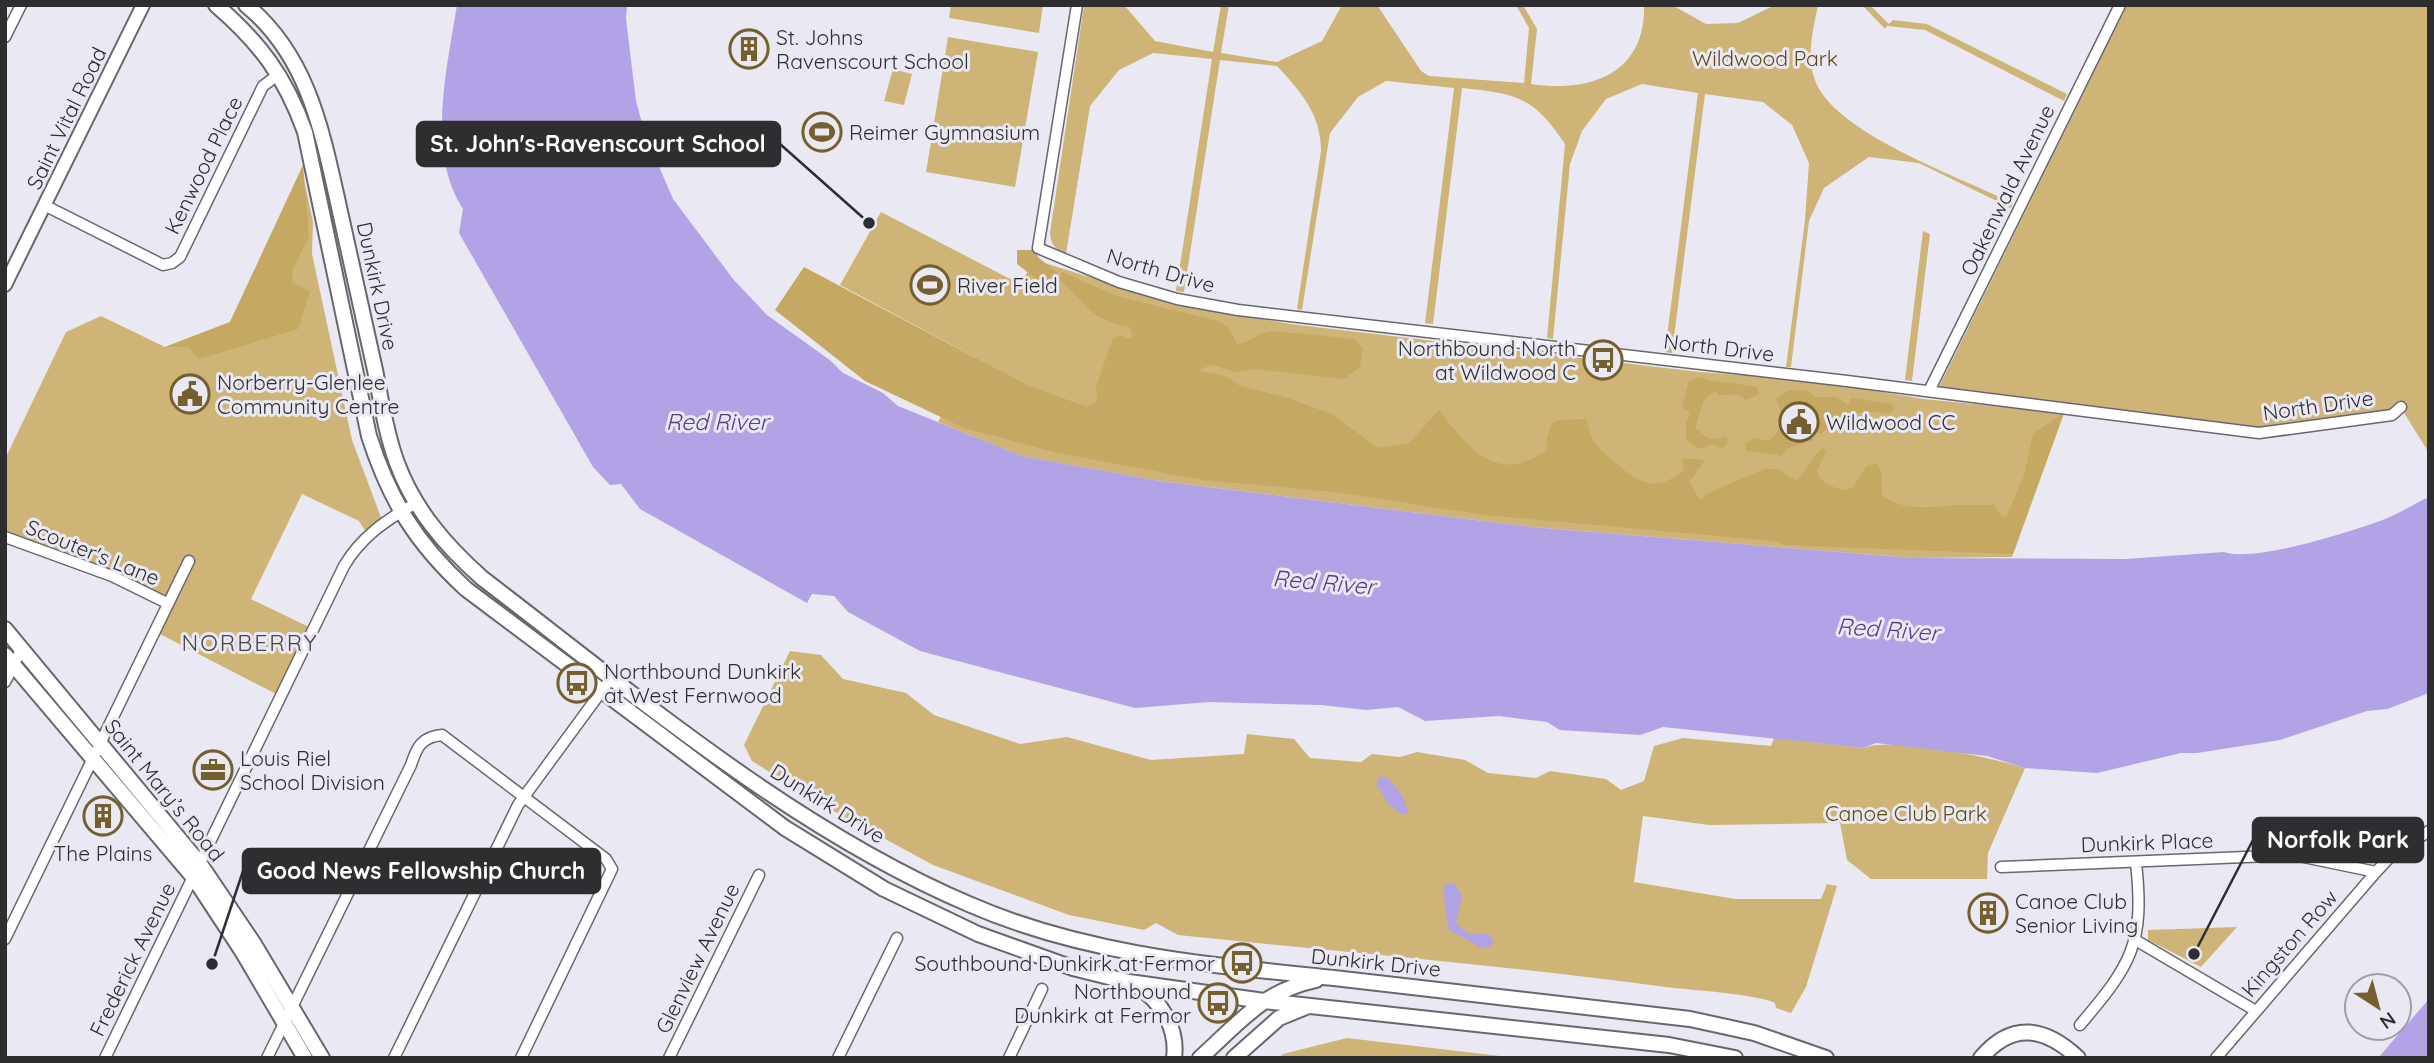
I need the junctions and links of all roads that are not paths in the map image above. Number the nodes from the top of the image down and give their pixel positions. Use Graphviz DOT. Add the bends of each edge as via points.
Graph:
graph roads {
  1 [pos="21,5"];
  2 [pos="143,5"];
  3 [pos="216,5"];
  4 [pos="246,5"];
  5 [pos="1077,5"];
  6 [pos="2120,5"];
  7 [pos="5,37"];
  8 [pos="279,74"];
  9 [pos="44,205"];
  10 [pos="5,285"];
  11 [pos="1929,391"];
  12 [pos="2401,407"];
  13 [pos="416,503"];
  14 [pos="400,512"];
  15 [pos="5,537"];
  16 [pos="188,561"];
  17 [pos="167,603"];
  18 [pos="5,629"];
  19 [pos="22,648"];
  20 [pos="9,660"];
  21 [pos="612,677"];
  22 [pos="5,682"];
  23 [pos="601,692"];
  24 [pos="100,741"];
  25 [pos="93,758"];
  26 [pos="523,799"];
  27 [pos="2429,831"];
  28 [pos="2136,863"];
  29 [pos="200,864"];
  30 [pos="2001,867"];
  31 [pos="2376,872"];
  32 [pos="902,873"];
  33 [pos="759,875"];
  34 [pos="194,878"];
  35 [pos="890,892"];
  36 [pos="897,938"];
  37 [pos="5,939"];
  38 [pos="2137,941"];
  39 [pos="1328,978"];
  40 [pos="1129,982"];
  41 [pos="1042,989"];
  42 [pos="1264,1001"];
  43 [pos="291,1005"];
  44 [pos="1309,1005"];
  45 [pos="2256,1011"];
  46 [pos="284,1023"];
  47 [pos="2080,1025"];
  48 [pos="105,1058"];
  49 [pos="267,1058"];
  50 [pos="305,1058"];
  51 [pos="322,1058"];
  52 [pos="394,1058"];
  53 [pos="522,1058"];
  54 [pos="669,1058"];
  55 [pos="838,1058"];
  56 [pos="1009,1058"];
  57 [pos="1174,1058"];
  58 [pos="1200,1058"];
  59 [pos="1234,1058"];
  60 [pos="1735,1058"];
  61 [pos="1826,1058"];
  62 [pos="1981,1058"];
  63 [pos="2078,1058"];
  64 [pos="2216,1058"];
  1 -- 7 [label="street"];
  2 -- 9 [label="street, Saint Vital Road"];
  3 -- 8 [label="main road, Dunkirk Drive" via="250,35"];
  4 -- 13 [label="main road, Dunkirk Drive" via="265,20 292,57 310,93 391,440"];
  5 -- 11 [label="street, North Drive" via="1038,248 1119,282 1238,310"];
  6 -- 11 [label="street, Oakenwald Avenue"];
  8 -- 9 [label="street, Kenwood Place" via="263,86 180,257 172,263 163,265"];
  8 -- 14 [label="main road, Dunkirk Drive" via="305,132 369,436"];
  9 -- 10 [label="street, Saint Vital Road"];
  11 -- 12 [label="street, North Drive" via="2259,433 2392,415"];
  13 -- 14 [label="street, Frederick Avenue"];
  13 -- 21 [label="main road, Dunkirk Drive" via="454,553 482,578"];
  14 -- 23 [label="main road, Dunkirk Drive" via="439,565 466,590"];
  14 -- 29 [label="street, Frederick Avenue" via="370,532 344,566"];
  15 -- 17 [label="street, Scouter's Lane" via="111,576"];
  16 -- 17 [label="street"];
  17 -- 24 [label="street"];
  18 -- 19 [label="main road, Saint Mary’s Road"];
  19 -- 20 [label="street"];
  19 -- 24 [label="main road, Saint Mary’s Road"];
  20 -- 22 [label="street"];
  20 -- 25 [label="main road, Saint Mary’s Road"];
  21 -- 23 [label="street"];
  21 -- 32 [label="main road, Dunkirk Drive" via="797,811"];
  23 -- 26 [label="street"];
  23 -- 35 [label="main road, Dunkirk Drive" via="785,828"];
  24 -- 25 [label="street"];
  24 -- 29 [label="main road, Saint Mary’s Road"];
  25 -- 34 [label="main road, Saint Mary’s Road"];
  25 -- 37 [label="street"];
  26 -- 43 [label="street" via="442,735 428,737 416,747"];
  26 -- 52 [label="street"];
  26 -- 53 [label="street" via="606,859 612,869"];
  27 -- 31 [label="street, Kingston Row"];
  28 -- 30 [label="street, Dunkirk Place"];
  28 -- 31 [label="street, Dunkirk Place" via="2294,855"];
  28 -- 38 [label="street" via="2140,892"];
  29 -- 34 [label="street, Frederick Avenue"];
  29 -- 43 [label="main road, Saint Mary’s Road"];
  31 -- 45 [label="street, Kingston Row"];
  32 -- 35 [label="main road"];
  32 -- 39 [label="main road, Dunkirk Drive" via="974,907 1079,942 1192,963"];
  33 -- 54 [label="street, Glenview Avenue"];
  34 -- 46 [label="main road, Saint Mary’s Road"];
  34 -- 48 [label="street, Frederick Avenue"];
  35 -- 40 [label="main road, Dunkirk Drive" via="978,934 1073,968"];
  36 -- 55 [label="street"];
  38 -- 45 [label="street"];
  38 -- 47 [label="street" via="2117,982"];
  39 -- 42 [label="main road" via="1287,986"];
  39 -- 61 [label="main road, Dunkirk Drive" via="1690,1019 1754,1033"];
  40 -- 42 [label="main road, Dunkirk Drive"];
  40 -- 57 [label="main road" via="1150,994 1168,1018"];
  41 -- 56 [label="street"];
  42 -- 44 [label="main road, Dunkirk Drive"];
  42 -- 58 [label="main road"];
  43 -- 46 [label="street"];
  43 -- 51 [label="main road, Saint Mary’s Road"];
  44 -- 59 [label="main road" via="1279,1018"];
  44 -- 60 [label="main road, Dunkirk Drive" via="1669,1045"];
  45 -- 64 [label="street, Kingston Row"];
  46 -- 49 [label="street"];
  46 -- 50 [label="main road, Saint Mary’s Road"];
  62 -- 63 [label="main road" via="2008,1036 2034,1032 2057,1041"];
}
